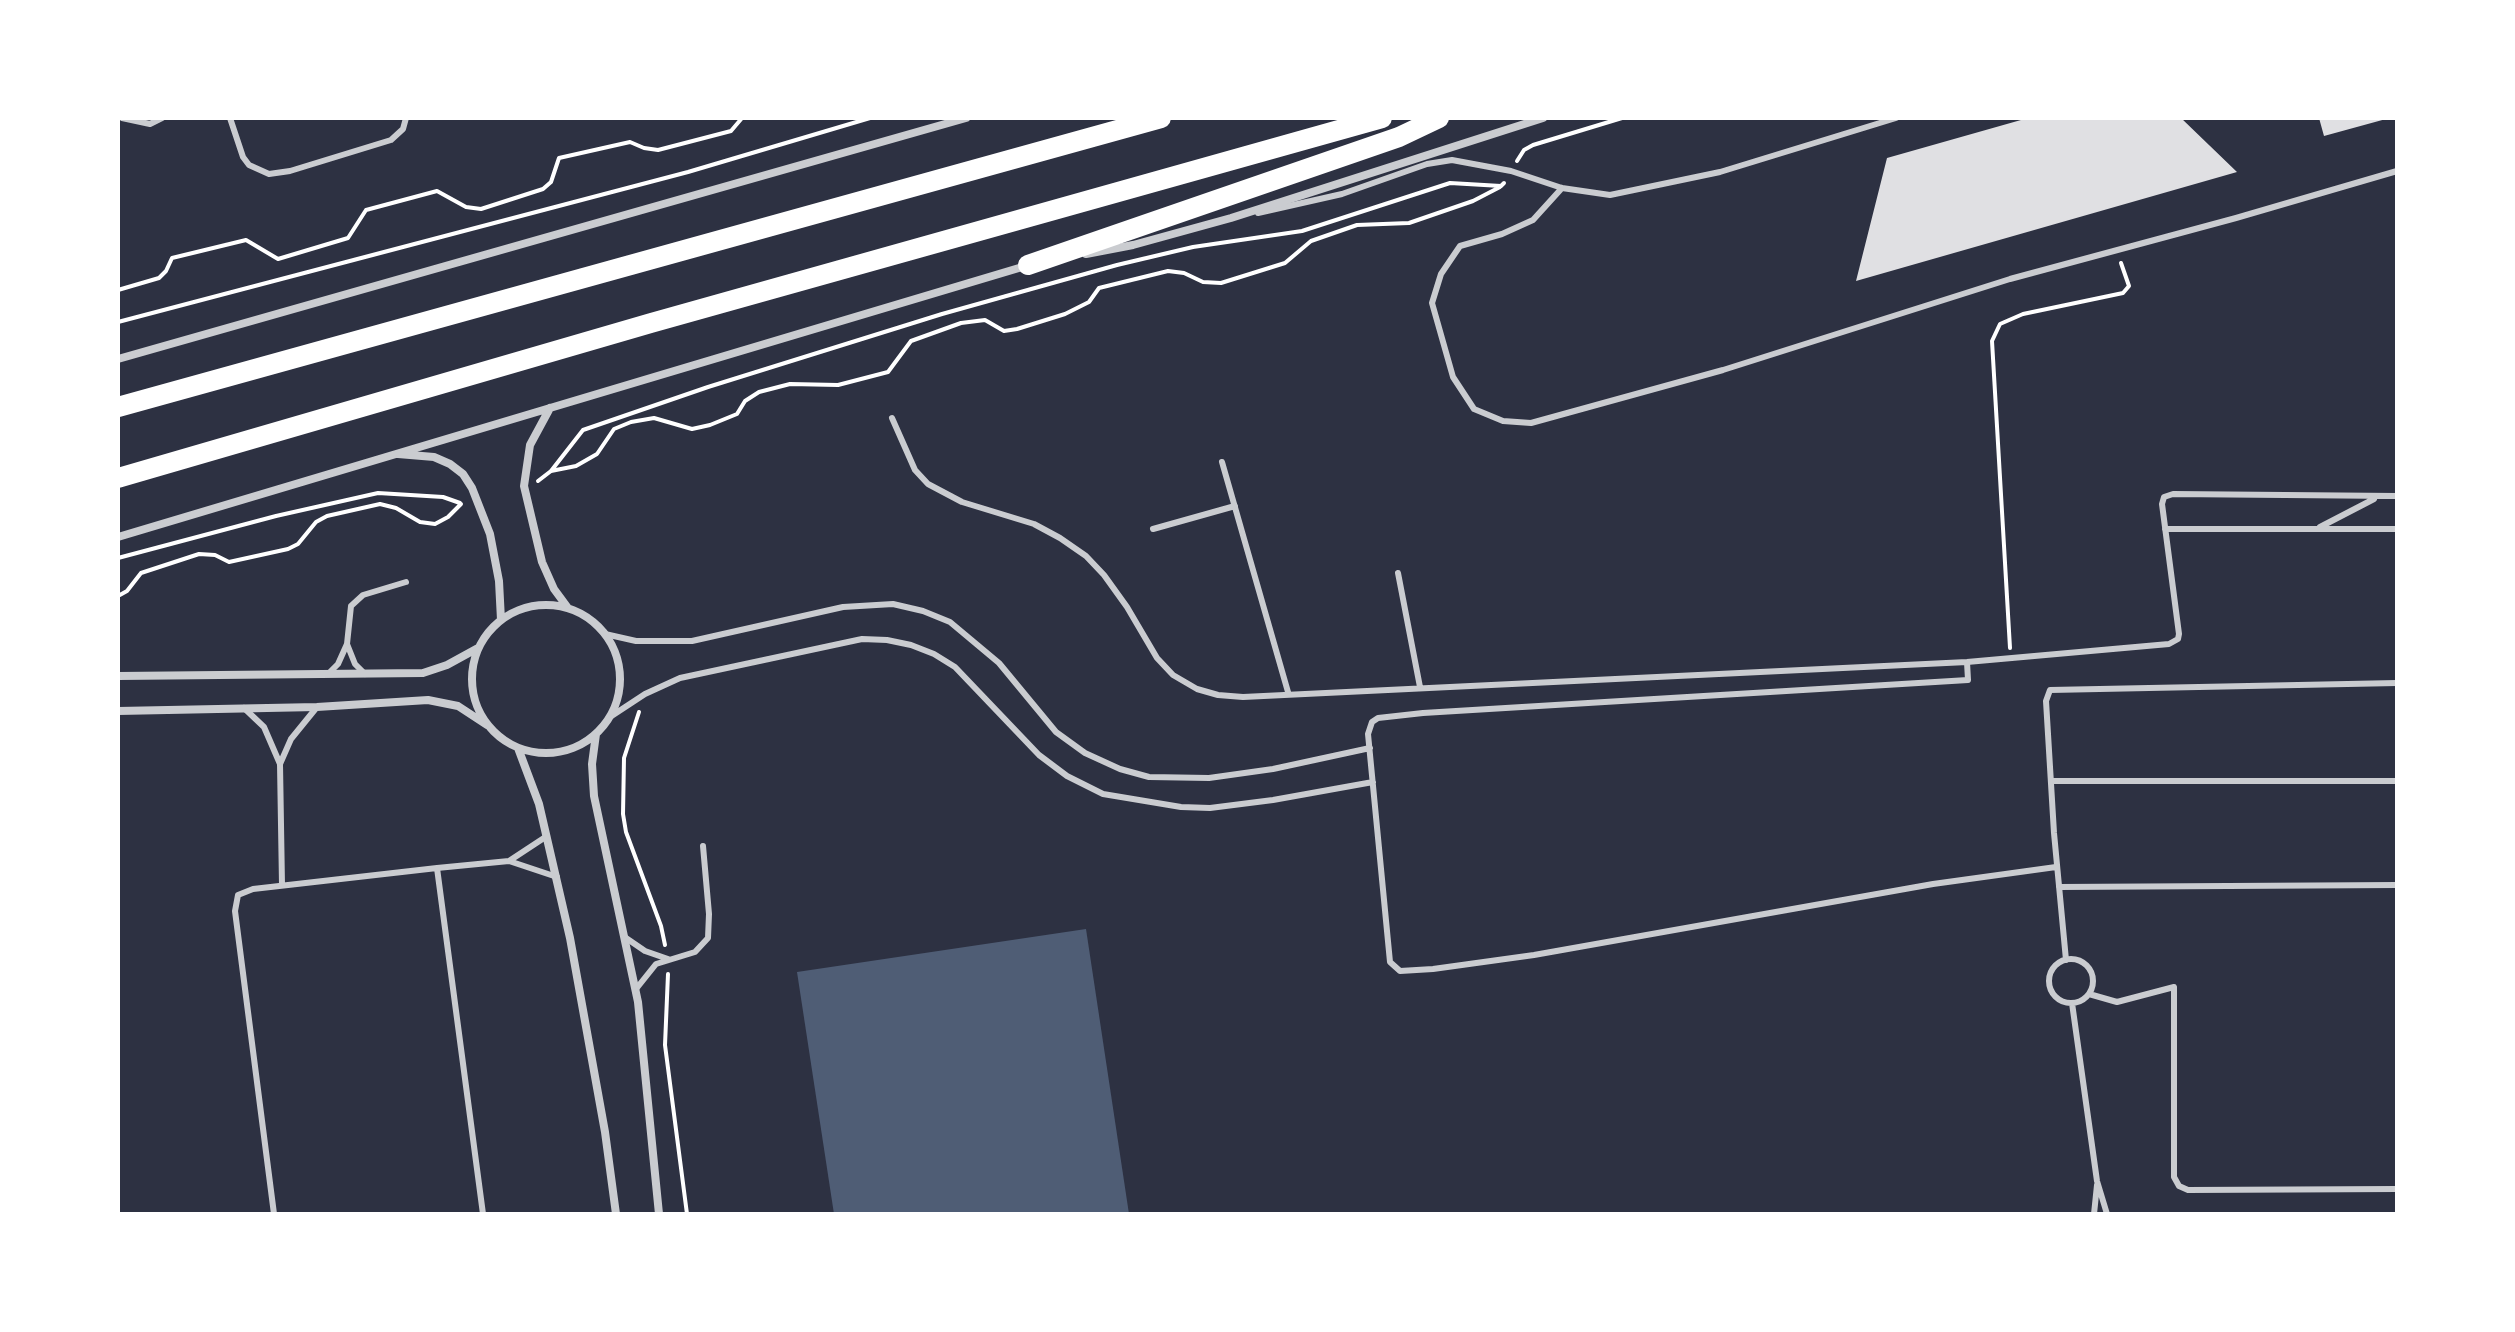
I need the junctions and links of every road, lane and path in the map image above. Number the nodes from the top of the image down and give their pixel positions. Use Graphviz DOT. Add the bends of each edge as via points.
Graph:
graph roads {
  1 [pos="122,118"];
  2 [pos="162,118"];
  3 [pos="230,118"];
  4 [pos="406,118"];
  5 [pos="742,118"];
  6 [pos="870,118"];
  7 [pos="966,118"];
  8 [pos="1161,118"];
  9 [pos="1382,118"];
  10 [pos="1439,118"];
  11 [pos="1543,118"];
  12 [pos="1622,118"];
  13 [pos="1896,118"];
  14 [pos="1511,171"];
  15 [pos="2397,171"];
  16 [pos="1501,186"];
  17 [pos="1562,188"];
  18 [pos="1231,218"];
  19 [pos="2116,250"];
  20 [pos="1028,265"];
  21 [pos="118,290"];
  22 [pos="118,322"];
  23 [pos="118,359"];
  24 [pos="118,407"];
  25 [pos="550,408"];
  26 [pos="892,418"];
  27 [pos="393,453"];
  28 [pos="1222,462"];
  29 [pos="551,471"];
  30 [pos="118,478"];
  31 [pos="524,486"];
  32 [pos="2397,496"];
  33 [pos="2378,497"];
  34 [pos="478,498"];
  35 [pos="461,504"];
  36 [pos="1235,506"];
  37 [pos="1153,529"];
  38 [pos="2165,529"];
  39 [pos="2317,529"];
  40 [pos="2397,529"];
  41 [pos="118,537"];
  42 [pos="118,558"];
  43 [pos="1398,573"];
  44 [pos="406,582"];
  45 [pos="118,596"];
  46 [pos="568,608"];
  47 [pos="501,620"];
  48 [pos="605,634"];
  49 [pos="347,644"];
  50 [pos="479,647"];
  51 [pos="2011,658"];
  52 [pos="1967,662"];
  53 [pos="328,674"];
  54 [pos="365,674"];
  55 [pos="118,676"];
  56 [pos="2397,683"];
  57 [pos="1420,687"];
  58 [pos="1288,692"];
  59 [pos="242,707"];
  60 [pos="317,707"];
  61 [pos="118,711"];
  62 [pos="610,717"];
  63 [pos="488,726"];
  64 [pos="596,734"];
  65 [pos="518,748"];
  66 [pos="1370,748"];
  67 [pos="280,764"];
  68 [pos="2051,781"];
  69 [pos="2397,781"];
  70 [pos="1373,782"];
  71 [pos="547,836"];
  72 [pos="703,846"];
  73 [pos="509,861"];
  74 [pos="2056,867"];
  75 [pos="437,868"];
  76 [pos="557,877"];
  77 [pos="282,885"];
  78 [pos="2397,885"];
  79 [pos="2059,887"];
  80 [pos="624,936"];
  81 [pos="668,959"];
  82 [pos="2066,960"];
  83 [pos="635,991"];
  84 [pos="2089,994"];
  85 [pos="2072,1003"];
  86 [pos="2097,1181"];
  87 [pos="2397,1189"];
  88 [pos="274,1214"];
  89 [pos="483,1214"];
  90 [pos="616,1214"];
  91 [pos="659,1214"];
  92 [pos="2094,1214"];
  93 [pos="2107,1214"];
  1 -- 2 [label="lane" via="150,124"];
  3 -- 4 [label="lane" via="243,157 269,174 391,140"];
  5 -- 21 [label="path" via="731,131 658,150 630,142 559,158 543,189 481,209 437,191 366,210 348,238 278,259 246,240 172,258 159,278"];
  6 -- 22 [label="path" via="688,172"];
  7 -- 23 [label="street"];
  8 -- 24 [label="main road"];
  9 -- 30 [label="main road"];
  10 -- 20 [label="main road" via="1385,143"];
  11 -- 18 [label="street"];
  12 -- 14 [label="path" via="1533,145"];
  13 -- 17 [label="lane" via="1720,172 1610,195"];
  14 -- 16 [label="path"];
  14 -- 17 [label="lane"];
  14 -- 18 [label="lane" via="1452,160 1427,164 1342,194"];
  15 -- 19 [label="lane"];
  16 -- 29 [label="path" via="1450,183 1302,231 1193,247 942,314 583,430"];
  16 -- 29 [label="path" via="1409,223 1357,225 1311,241 1285,263 1221,283 1168,271 1099,288 1089,302 1065,314 1017,329 1004,331 985,320 961,323 911,341 888,372 838,385 790,384 759,392 737,414 710,425 692,429 654,418 631,422 614,429 597,454"];
  17 -- 19 [label="lane" via="1533,220 1460,246 1441,274 1432,303 1453,377 1474,409 1503,421 1531,423 1723,370"];
  18 -- 20 [label="street" via="1133,245"];
  19 -- 51 [label="path" via="2129,286 2123,293 2023,314 2000,324 1992,341"];
  20 -- 25 [label="street"];
  25 -- 27 [label="street"];
  25 -- 31 [label="street" via="530,445"];
  26 -- 58 [label="lane" via="915,470 928,484 962,502 1034,524 1086,556 1173,675 1218,695"];
  27 -- 34 [label="street" via="450,464"];
  27 -- 41 [label="street"];
  28 -- 36 [label="lane"];
  29 -- 31 [label="path"];
  31 -- 46 [label="street" via="542,562"];
  32 -- 33 [label="lane"];
  33 -- 38 [label="lane" via="2173,494 2162,504"];
  33 -- 39 [label="lane"];
  34 -- 35 [label="path"];
  34 -- 47 [label="street" via="495,559"];
  35 -- 42 [label="path" via="443,497 378,493"];
  35 -- 45 [label="path" via="435,524 380,504 327,516 288,549 229,562 199,554 141,573"];
  36 -- 37 [label="lane"];
  36 -- 58 [label="lane"];
  38 -- 39 [label="lane"];
  38 -- 51 [label="lane" via="2178,639"];
  39 -- 40 [label="lane"];
  43 -- 57 [label="lane"];
  44 -- 49 [label="lane" via="354,602"];
  46 -- 47 [label="street" via="534,606"];
  46 -- 48 [label="street"];
  47 -- 50 [label="street"];
  48 -- 62 [label="street" via="620,675"];
  48 -- 66 [label="lane" via="636,641 692,641 843,607 893,604 950,622 999,663 1056,732 1120,769 1149,777 1209,778"];
  49 -- 53 [label="lane"];
  49 -- 54 [label="lane"];
  50 -- 54 [label="street" via="423,673"];
  50 -- 63 [label="street" via="472,688"];
  51 -- 52 [label="lane"];
  52 -- 57 [label="lane"];
  52 -- 66 [label="lane" via="1968,680 1384,717 1369,727"];
  53 -- 54 [label="street"];
  53 -- 55 [label="street"];
  56 -- 68 [label="lane" via="2054,689 2046,701"];
  57 -- 58 [label="lane"];
  59 -- 60 [label="street"];
  59 -- 61 [label="street"];
  59 -- 67 [label="lane" via="264,727"];
  60 -- 63 [label="street" via="442,701"];
  60 -- 67 [label="lane" via="291,739"];
  62 -- 64 [label="street"];
  62 -- 70 [label="lane" via="680,678 862,639 887,640 922,649 955,667 1039,755 1103,794 1210,808"];
  63 -- 65 [label="street"];
  64 -- 65 [label="street" via="559,752"];
  64 -- 80 [label="street" via="594,796"];
  65 -- 71 [label="street"];
  66 -- 70 [label="lane"];
  67 -- 77 [label="lane"];
  68 -- 69 [label="lane"];
  68 -- 74 [label="lane"];
  70 -- 74 [label="lane" via="1390,962 1407,972"];
  71 -- 73 [label="lane"];
  71 -- 76 [label="street"];
  72 -- 81 [label="lane" via="708,938 695,952"];
  73 -- 75 [label="lane"];
  73 -- 76 [label="lane"];
  74 -- 79 [label="lane"];
  75 -- 77 [label="lane"];
  75 -- 89 [label="lane"];
  76 -- 90 [label="street"];
  77 -- 88 [label="lane" via="245,890 235,903"];
  78 -- 79 [label="lane"];
  79 -- 82 [label="lane"];
  80 -- 81 [label="lane"];
  80 -- 83 [label="street"];
  81 -- 83 [label="lane" via="649,970"];
  82 -- 84 [label="lane" via="2089,968"];
  82 -- 85 [label="lane" via="2053,968 2050,984 2057,998"];
  83 -- 91 [label="street"];
  84 -- 85 [label="lane"];
  84 -- 87 [label="lane" via="2117,1002 2174,987 2174,1177 2179,1186"];
  85 -- 86 [label="lane"];
  86 -- 92 [label="lane"];
  86 -- 93 [label="lane"];
}
